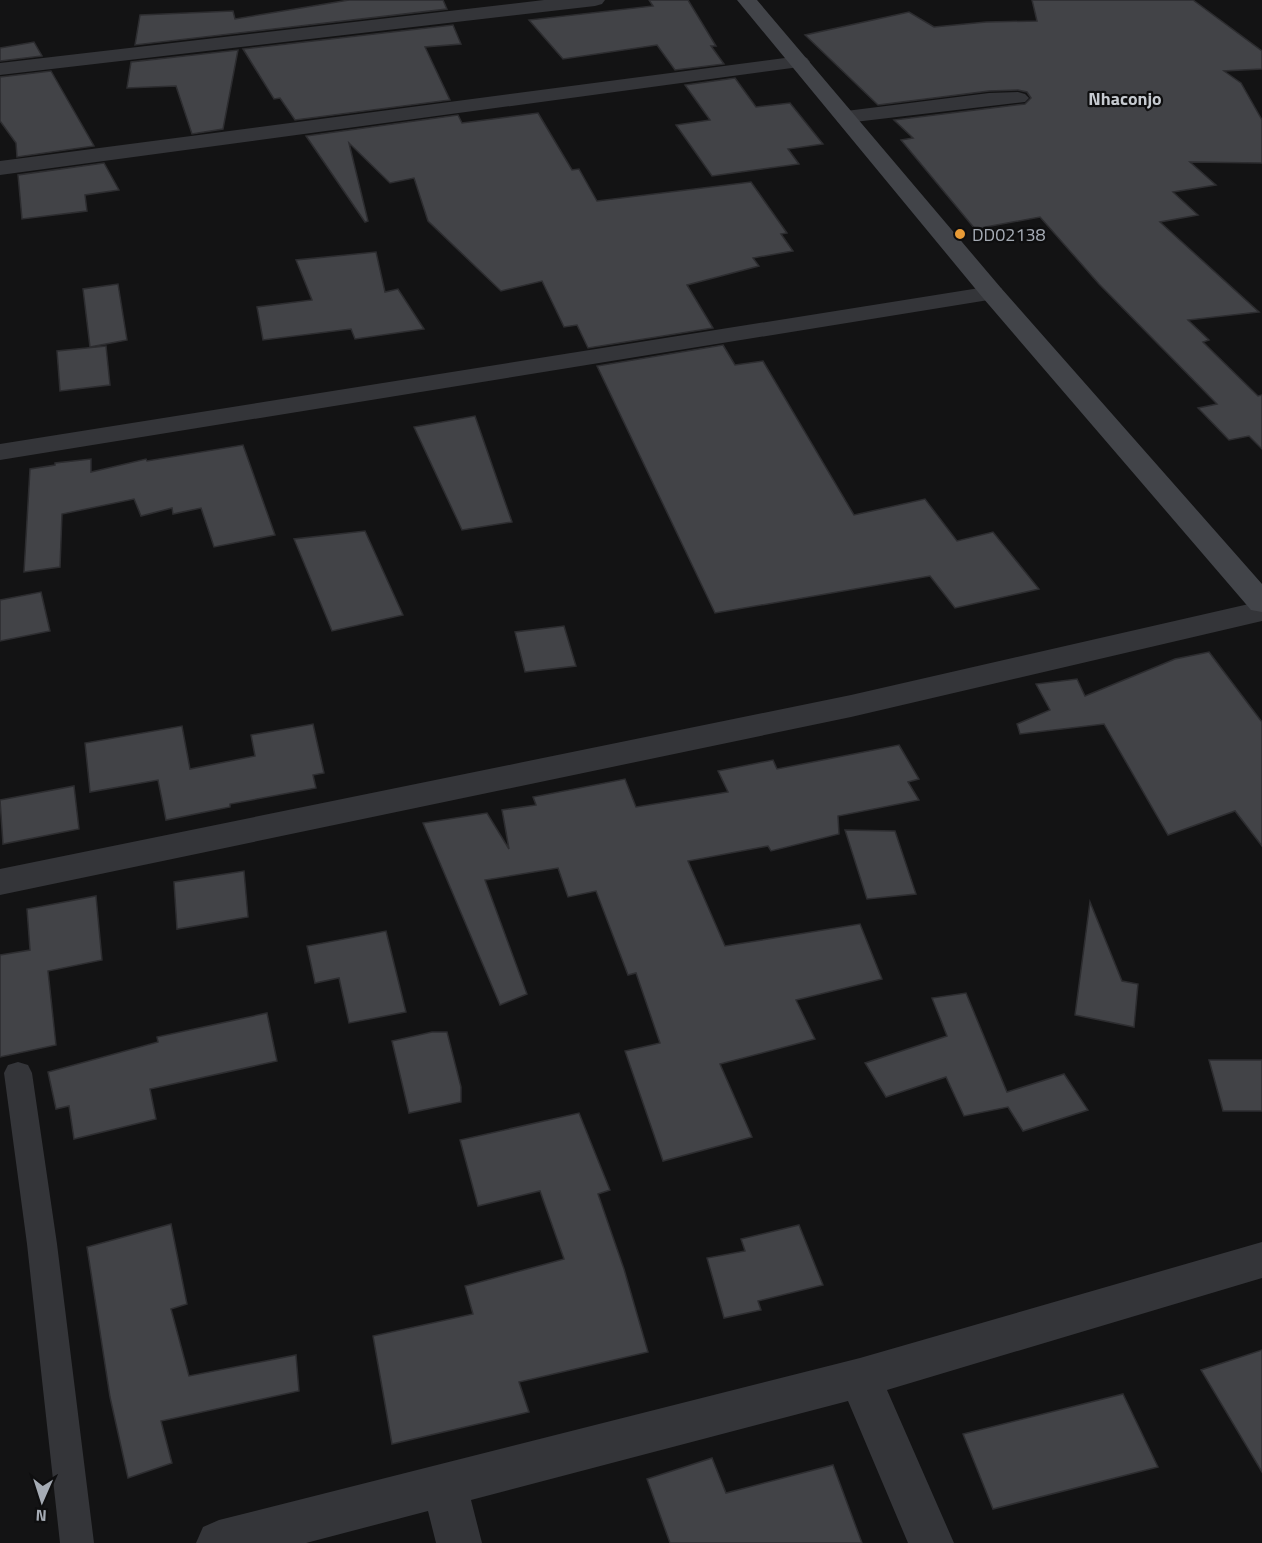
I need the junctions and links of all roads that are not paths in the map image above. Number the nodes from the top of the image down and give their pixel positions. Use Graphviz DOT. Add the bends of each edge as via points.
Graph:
graph roads {
  1 [pos="595,0"];
  2 [pos="747,0"];
  3 [pos="800,62"];
  4 [pos="0,69"];
  5 [pos="1018,98"];
  6 [pos="846,117"];
  7 [pos="0,168"];
  8 [pos="992,293"];
  9 [pos="0,453"];
  10 [pos="1262,603"];
  11 [pos="1262,611"];
  12 [pos="0,882"];
  13 [pos="18,1074"];
  14 [pos="1262,1260"];
  15 [pos="860,1378"];
  16 [pos="444,1485"];
  17 [pos="77,1543"];
  18 [pos="219,1543"];
  19 [pos="459,1543"];
  20 [pos="931,1543"];
  1 -- 4 [label="street"];
  2 -- 3 [label="main road"];
  3 -- 6 [label="main road"];
  3 -- 7 [label="street"];
  5 -- 6 [label="street"];
  6 -- 8 [label="main road"];
  8 -- 9 [label="street"];
  8 -- 10 [label="main road"];
  11 -- 12 [label="street" via="851,706"];
  13 -- 17 [label="lane"];
  14 -- 15 [label="street"];
  15 -- 16 [label="street"];
  15 -- 20 [label="street"];
  16 -- 18 [label="street"];
  16 -- 19 [label="street"];
}
